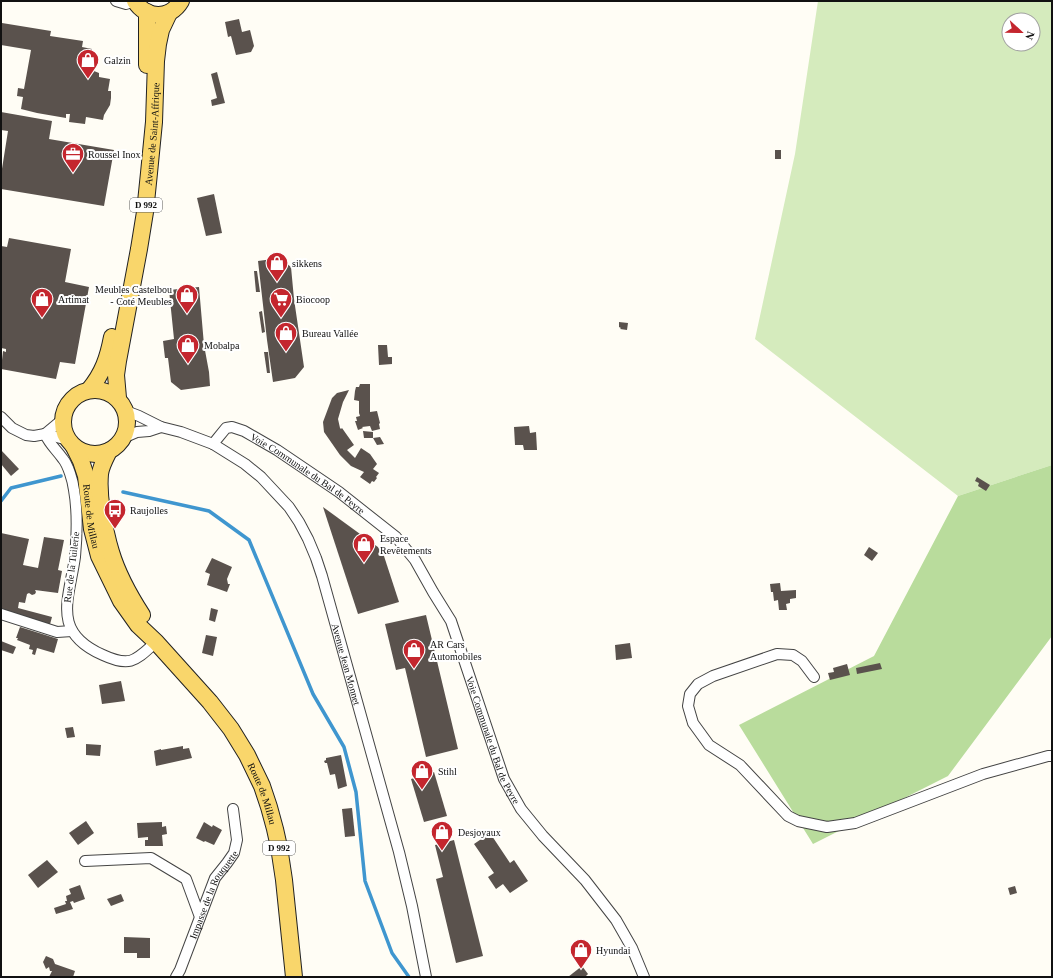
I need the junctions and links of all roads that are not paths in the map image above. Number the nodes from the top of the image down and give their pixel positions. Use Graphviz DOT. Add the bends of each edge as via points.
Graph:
graph roads {
  1 [pos="116,1"];
  2 [pos="134,1"];
  3 [pos="178,4"];
  4 [pos="146,12"];
  5 [pos="89,390"];
  6 [pos="122,405"];
  7 [pos="1,417"];
  8 [pos="63,419"];
  9 [pos="161,427"];
  10 [pos="45,434"];
  11 [pos="123,438"];
  12 [pos="71,443"];
  13 [pos="214,444"];
  14 [pos="109,451"];
  15 [pos="1,614"];
  16 [pos="72,630"];
  17 [pos="156,642"];
  18 [pos="814,677"];
  19 [pos="1052,756"];
  20 [pos="233,809"];
  21 [pos="85,861"];
  22 [pos="200,917"];
  23 [pos="176,977"];
  24 [pos="294,977"];
  25 [pos="426,977"];
  26 [pos="644,977"];
  1 -- 2 [label="street" via="126,4"];
  2 -- 4 [label="main road"];
  3 -- 4 [label="main road" via="158,15"];
  3 -- 6 [label="main road, Avenue de Saint-Affrique / D 992" via="161,30 158,44 146,205 116,375"];
  4 -- 5 [label="main road, Avenue de Saint-Affrique / D 992" via="147,76 143,144 134,220 108,354 103,369"];
  5 -- 6 [label="main road" via="107,392"];
  5 -- 8 [label="main road" via="74,398 66,408"];
  6 -- 9 [label="street, Avenue Jean Monnet"];
  6 -- 11 [label="main road" via="128,422"];
  7 -- 10 [label="street" via="12,428 26,435"];
  8 -- 10 [label="street"];
  8 -- 12 [label="main road" via="64,430"];
  9 -- 11 [label="street, Avenue Jean Monnet"];
  9 -- 13 [label="street, Avenue Jean Monnet"];
  10 -- 12 [label="street"];
  10 -- 16 [label="street, Rue de la Tuilerie" via="64,460 72,478 75,494 75,556 66,605"];
  11 -- 14 [label="main road"];
  12 -- 14 [label="main road" via="85,453"];
  12 -- 17 [label="main road, Route de Millau / D 992" via="86,476 92,529 99,556 121,601 138,625"];
  13 -- 25 [label="street, Avenue Jean Monnet" via="245,464 276,492 299,522 316,558 399,852"];
  13 -- 26 [label="street, Voie Communale du Bal de Peyre" via="226,428 232,427 277,450 339,492 396,537 415,560 451,621 504,779 522,809 585,880 616,920 632,948"];
  14 -- 17 [label="main road, Route de Millau / D 992" via="100,473 100,496 111,553"];
  15 -- 16 [label="street" via="57,632"];
  16 -- 17 [label="street, Rue de la Tuilerie" via="94,651 122,662 140,657"];
  17 -- 24 [label="main road, Route de Millau / D 992" via="231,729 262,786 269,807 284,880"];
  18 -- 19 [label="street" via="793,654 777,654 713,676 698,684 690,694 688,706 693,724 709,745 740,765 788,816 798,821 827,827 855,823 983,774"];
  20 -- 22 [label="street, Impasse de la Rouquette" via="237,840 234,854 215,878"];
  21 -- 22 [label="street" via="151,858 186,879"];
  22 -- 23 [label="street, Impasse de la Rouquette"];
}
